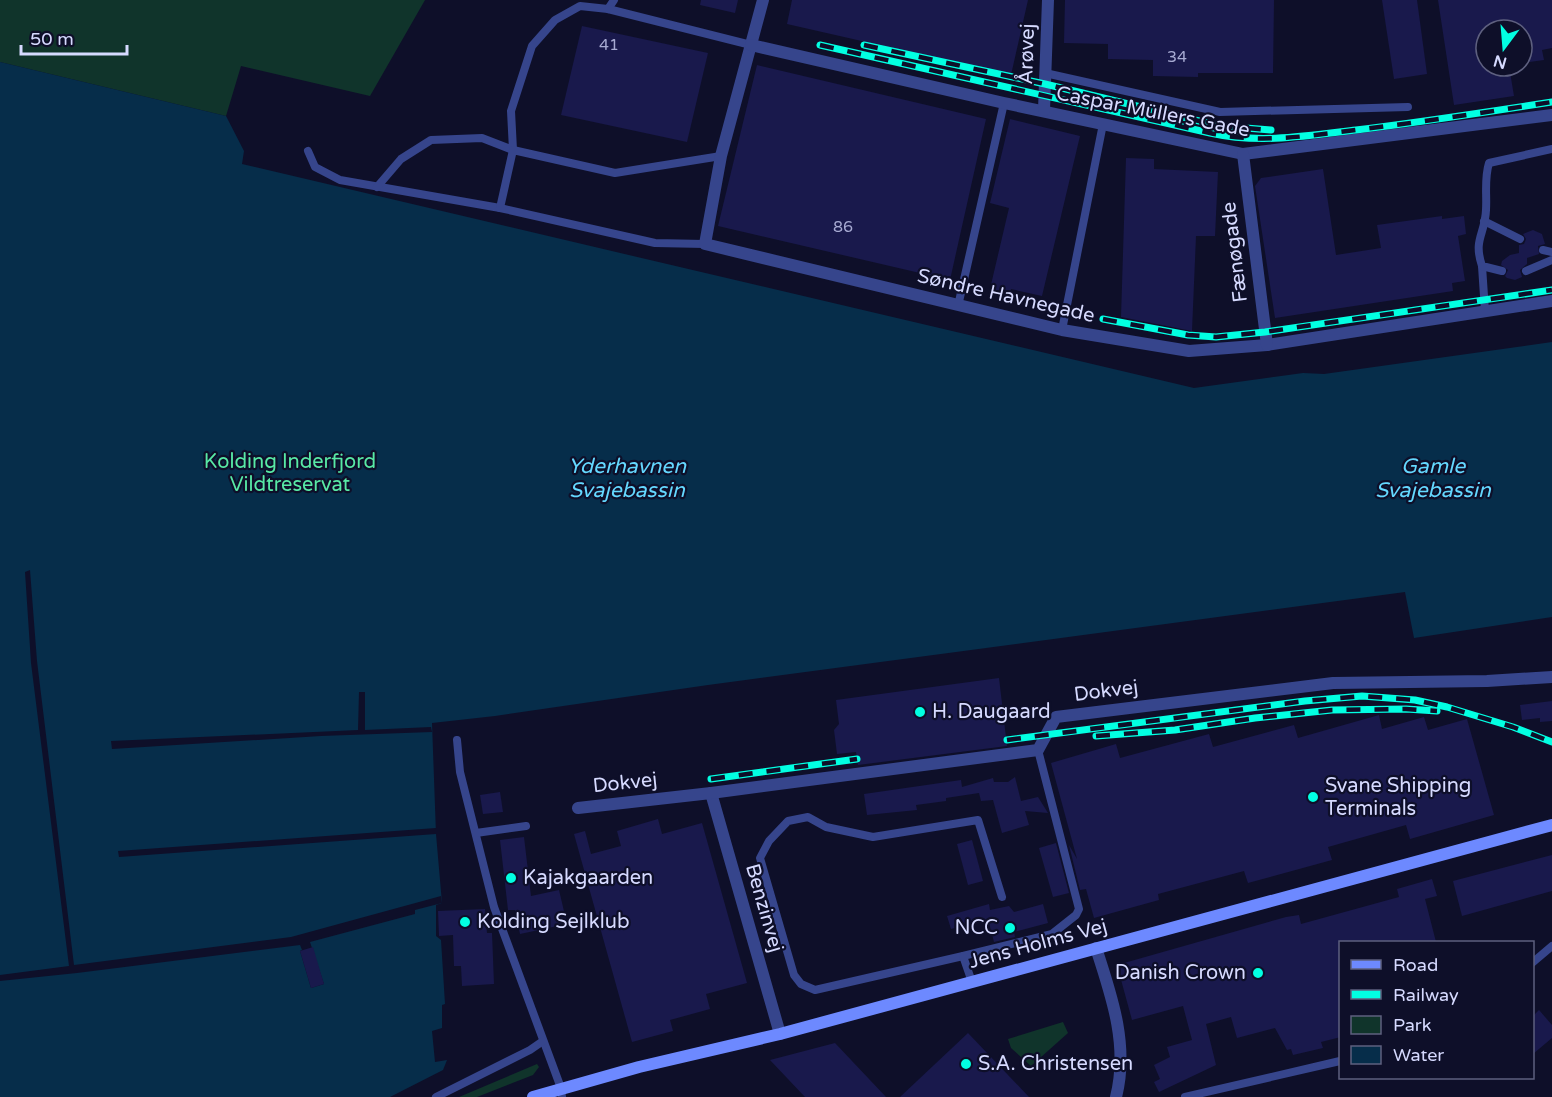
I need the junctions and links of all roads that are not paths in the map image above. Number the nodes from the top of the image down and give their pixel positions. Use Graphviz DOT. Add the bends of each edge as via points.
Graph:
graph roads {
  1 [pos="614,0"];
  2 [pos="763,0"];
  3 [pos="1048,0"];
  4 [pos="608,9"];
  5 [pos="751,45"];
  6 [pos="1046,73"];
  7 [pos="1004,103"];
  8 [pos="1408,107"];
  9 [pos="1044,110"];
  10 [pos="1552,114"];
  11 [pos="1103,124"];
  12 [pos="1552,149"];
  13 [pos="513,150"];
  14 [pos="308,152"];
  15 [pos="1243,154"];
  16 [pos="721,156"];
  17 [pos="377,187"];
  18 [pos="500,208"];
  19 [pos="1484,221"];
  20 [pos="1520,239"];
  21 [pos="705,244"];
  22 [pos="1543,250"];
  23 [pos="1552,252"];
  24 [pos="1552,260"];
  25 [pos="1482,266"];
  26 [pos="1526,271"];
  27 [pos="1502,272"];
  28 [pos="1552,301"];
  29 [pos="958,306"];
  30 [pos="1485,311"];
  31 [pos="1062,330"];
  32 [pos="1268,345"];
  33 [pos="1552,677"];
  34 [pos="457,740"];
  35 [pos="1038,750"];
  36 [pos="711,793"];
  37 [pos="578,808"];
  38 [pos="1552,825"];
  39 [pos="526,826"];
  40 [pos="476,833"];
  41 [pos="1002,897"];
  42 [pos="1552,946"];
  43 [pos="1096,948"];
  44 [pos="963,956"];
  45 [pos="1534,962"];
  46 [pos="972,982"];
  47 [pos="780,1034"];
  48 [pos="543,1041"];
  49 [pos="1339,1061"];
  50 [pos="562,1093"];
  51 [pos="436,1097"];
  52 [pos="533,1097"];
  53 [pos="1117,1097"];
  54 [pos="1185,1097"];
  1 -- 4 [label="lane"];
  2 -- 5 [label="street"];
  3 -- 6 [label="street, Årøvej"];
  4 -- 5 [label="lane"];
  4 -- 13 [label="lane" via="580,6 555,20 532,46 511,111"];
  5 -- 7 [label="street, Caspar Müllers Gade"];
  5 -- 16 [label="street"];
  6 -- 8 [label="lane" via="1220,112"];
  6 -- 9 [label="street, Årøvej"];
  7 -- 9 [label="street, Caspar Müllers Gade"];
  7 -- 29 [label="lane"];
  9 -- 11 [label="street, Caspar Müllers Gade"];
  10 -- 15 [label="street, Caspar Müllers Gade"];
  11 -- 15 [label="street, Caspar Müllers Gade"];
  11 -- 31 [label="lane"];
  12 -- 19 [label="lane" via="1489,163"];
  13 -- 16 [label="lane" via="615,173"];
  13 -- 17 [label="lane" via="482,138 430,140 401,159"];
  13 -- 18 [label="lane"];
  14 -- 17 [label="lane" via="315,167 340,180"];
  15 -- 32 [label="street, Fænøgade"];
  16 -- 21 [label="street"];
  17 -- 18 [label="lane"];
  18 -- 21 [label="lane" via="655,243"];
  19 -- 20 [label="lane"];
  19 -- 25 [label="lane" via="1477,250"];
  21 -- 29 [label="street, Søndre Havnegade"];
  22 -- 23 [label="lane"];
  24 -- 26 [label="lane"];
  25 -- 27 [label="lane"];
  25 -- 30 [label="lane"];
  28 -- 30 [label="street, Søndre Havnegade"];
  29 -- 31 [label="street, Søndre Havnegade"];
  30 -- 32 [label="street, Søndre Havnegade"];
  31 -- 32 [label="street, Søndre Havnegade" via="1189,351"];
  33 -- 35 [label="street, Dokvej" via="1333,682 1056,717"];
  34 -- 40 [label="lane" via="460,772"];
  35 -- 36 [label="street, Dokvej"];
  35 -- 44 [label="lane" via="1079,909 1053,934"];
  36 -- 37 [label="street, Dokvej"];
  36 -- 47 [label="street, Benzinvej"];
  38 -- 43 [label="main road, Jens Holms Vej"];
  39 -- 40 [label="lane"];
  40 -- 48 [label="lane" via="494,907"];
  41 -- 44 [label="lane" via="978,820 873,837 826,827 808,817 788,821 760,858 794,975 801,984 815,990"];
  42 -- 45 [label="lane"];
  43 -- 46 [label="main road, Jens Holms Vej"];
  43 -- 53 [label="street" via="1121,1042"];
  44 -- 46 [label="lane"];
  46 -- 47 [label="main road, Jens Holms Vej"];
  47 -- 50 [label="main road, Jens Holms Vej" via="639,1067"];
  48 -- 50 [label="lane"];
  48 -- 51 [label="lane"];
  49 -- 54 [label="lane"];
  50 -- 52 [label="main road, Jens Holms Vej"];
}
